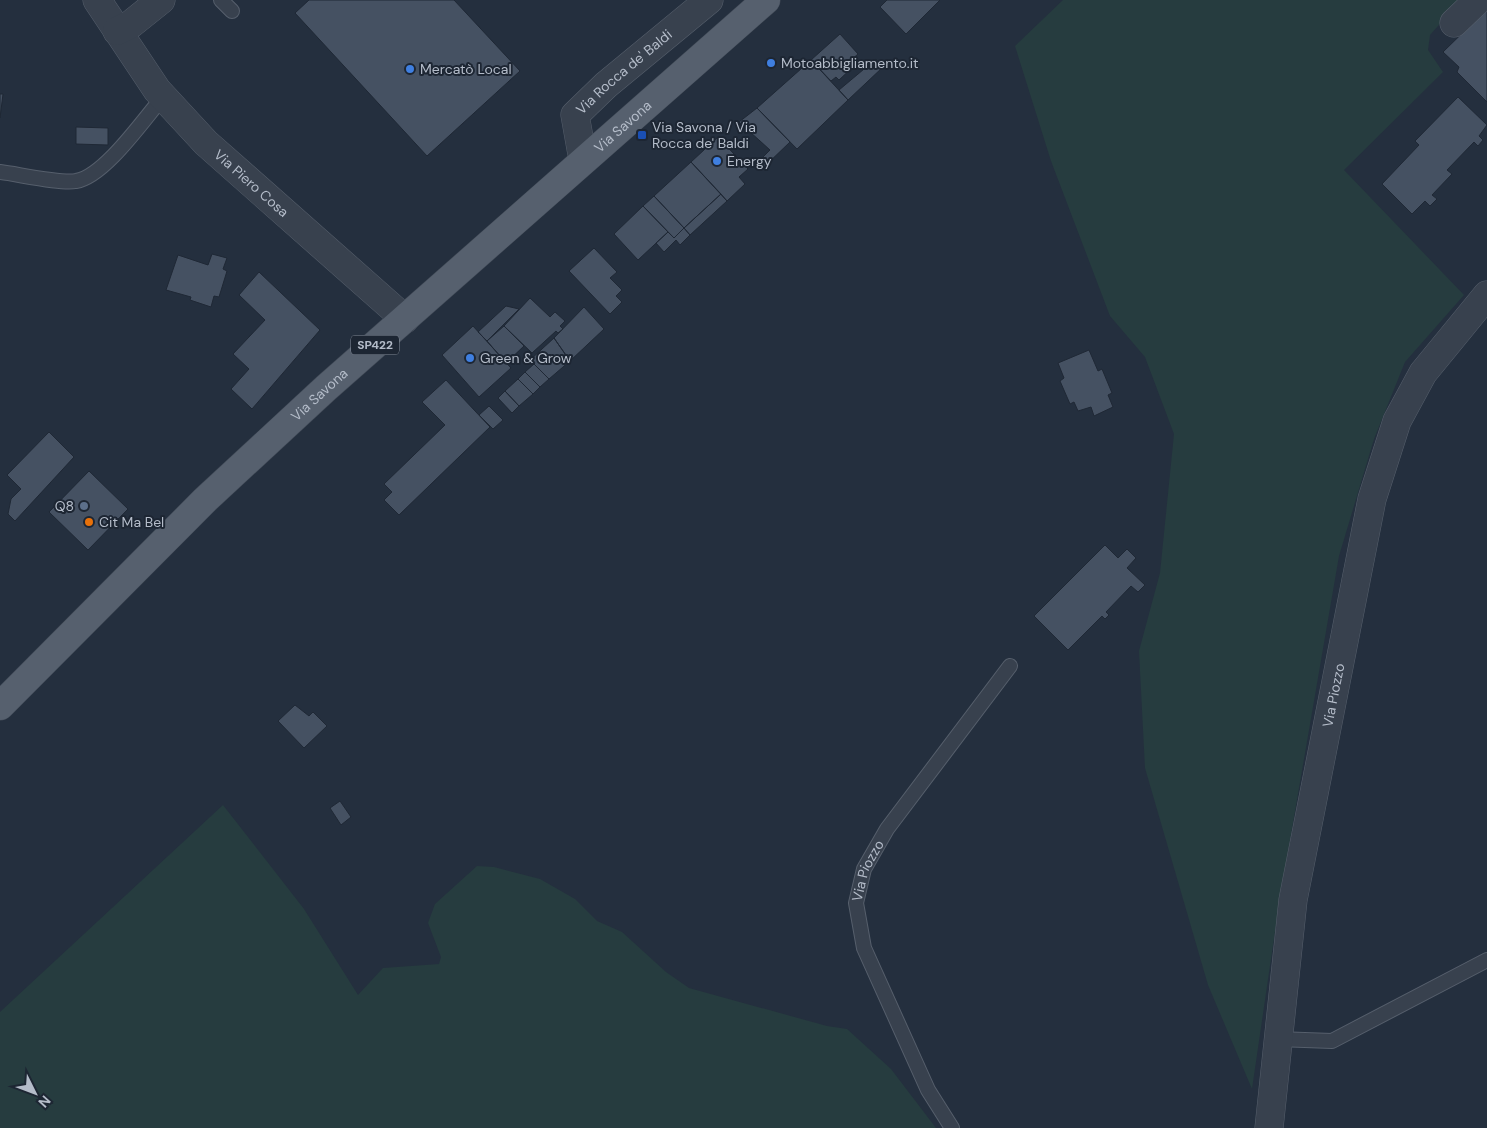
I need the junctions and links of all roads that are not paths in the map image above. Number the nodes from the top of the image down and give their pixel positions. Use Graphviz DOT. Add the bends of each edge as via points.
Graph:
graph roads {
  1 [pos="97,0"];
  2 [pos="161,0"];
  3 [pos="221,0"];
  4 [pos="709,0"];
  5 [pos="766,0"];
  6 [pos="1478,0"];
  7 [pos="232,11"];
  8 [pos="1454,23"];
  9 [pos="118,31"];
  10 [pos="163,96"];
  11 [pos="583,160"];
  12 [pos="0,172"];
  13 [pos="1487,295"];
  14 [pos="405,319"];
  15 [pos="1010,666"];
  16 [pos="0,706"];
  17 [pos="1487,960"];
  18 [pos="1277,1039"];
  19 [pos="952,1128"];
  20 [pos="1269,1128"];
  1 -- 9 [label="street, Via Piero Cosa"];
  2 -- 9 [label="street"];
  3 -- 7 [label="lane"];
  4 -- 11 [label="street, Via Rocca de' Baldi" via="606,84 575,115"];
  5 -- 11 [label="main road, Via Savona / SP422"];
  6 -- 8 [label="street"];
  9 -- 10 [label="street, Via Piero Cosa"];
  10 -- 12 [label="lane" via="124,145 90,178 74,182"];
  10 -- 14 [label="street, Via Piero Cosa" via="206,143"];
  11 -- 14 [label="main road, Via Savona / SP422"];
  13 -- 18 [label="street, Via Piozzo" via="1414,389 1397,421 1372,499 1293,900"];
  14 -- 16 [label="main road, Via Savona / SP422" via="205,500"];
  15 -- 19 [label="lane, Via Piozzo" via="887,829 864,868 856,903 864,948 928,1090"];
  17 -- 18 [label="lane" via="1332,1041"];
  18 -- 20 [label="street, Via Piozzo"];
}
